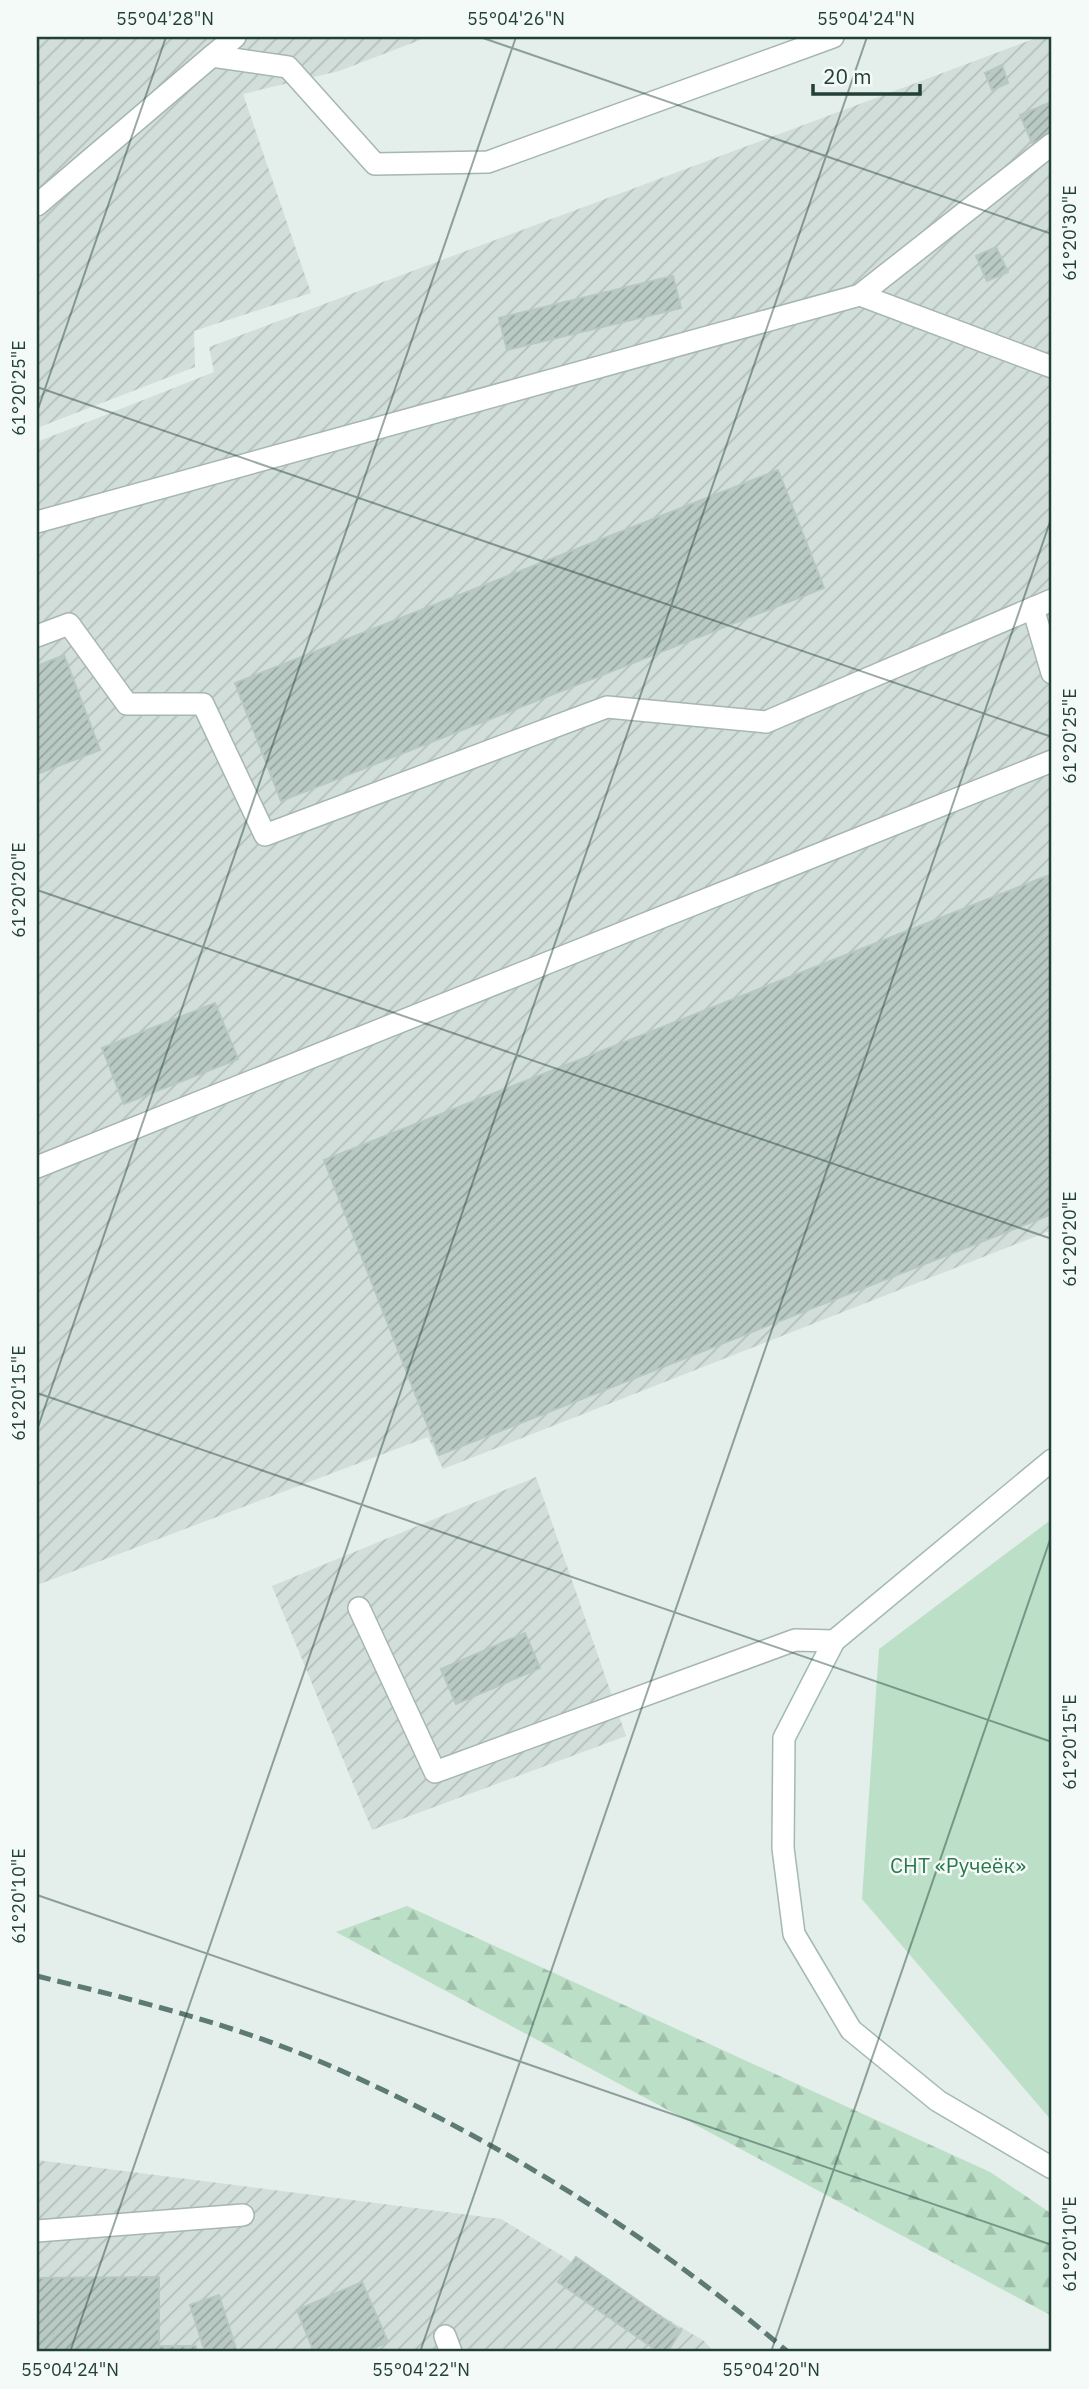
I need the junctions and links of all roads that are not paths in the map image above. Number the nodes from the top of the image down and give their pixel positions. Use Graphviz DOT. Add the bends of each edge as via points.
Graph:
graph roads {
  1 [pos="235,37"];
  2 [pos="833,37"];
  3 [pos="212,56"];
  4 [pos="1052,146"];
  5 [pos="37,205"];
  6 [pos="860,295"];
  7 [pos="1052,367"];
  8 [pos="37,523"];
  9 [pos="1042,604"];
  10 [pos="37,636"];
  11 [pos="1052,673"];
  12 [pos="1052,761"];
  13 [pos="37,1167"];
  14 [pos="1052,1460"];
  15 [pos="359,1608"];
  16 [pos="834,1641"];
  17 [pos="1052,2168"];
  18 [pos="243,2216"];
  19 [pos="37,2231"];
  1 -- 3 [label="street"];
  2 -- 3 [label="street" via="488,162 375,164 288,66"];
  3 -- 5 [label="street"];
  4 -- 6 [label="street"];
  6 -- 7 [label="street"];
  6 -- 8 [label="street"];
  9 -- 10 [label="street" via="766,722 607,707 265,835 202,704 127,704 69,624"];
  9 -- 11 [label="street"];
  12 -- 13 [label="street"];
  14 -- 16 [label="street"];
  15 -- 16 [label="street" via="435,1772 795,1640"];
  16 -- 17 [label="street" via="784,1738 783,1848 793,1934 851,2030 938,2101"];
  18 -- 19 [label="street"];
}
